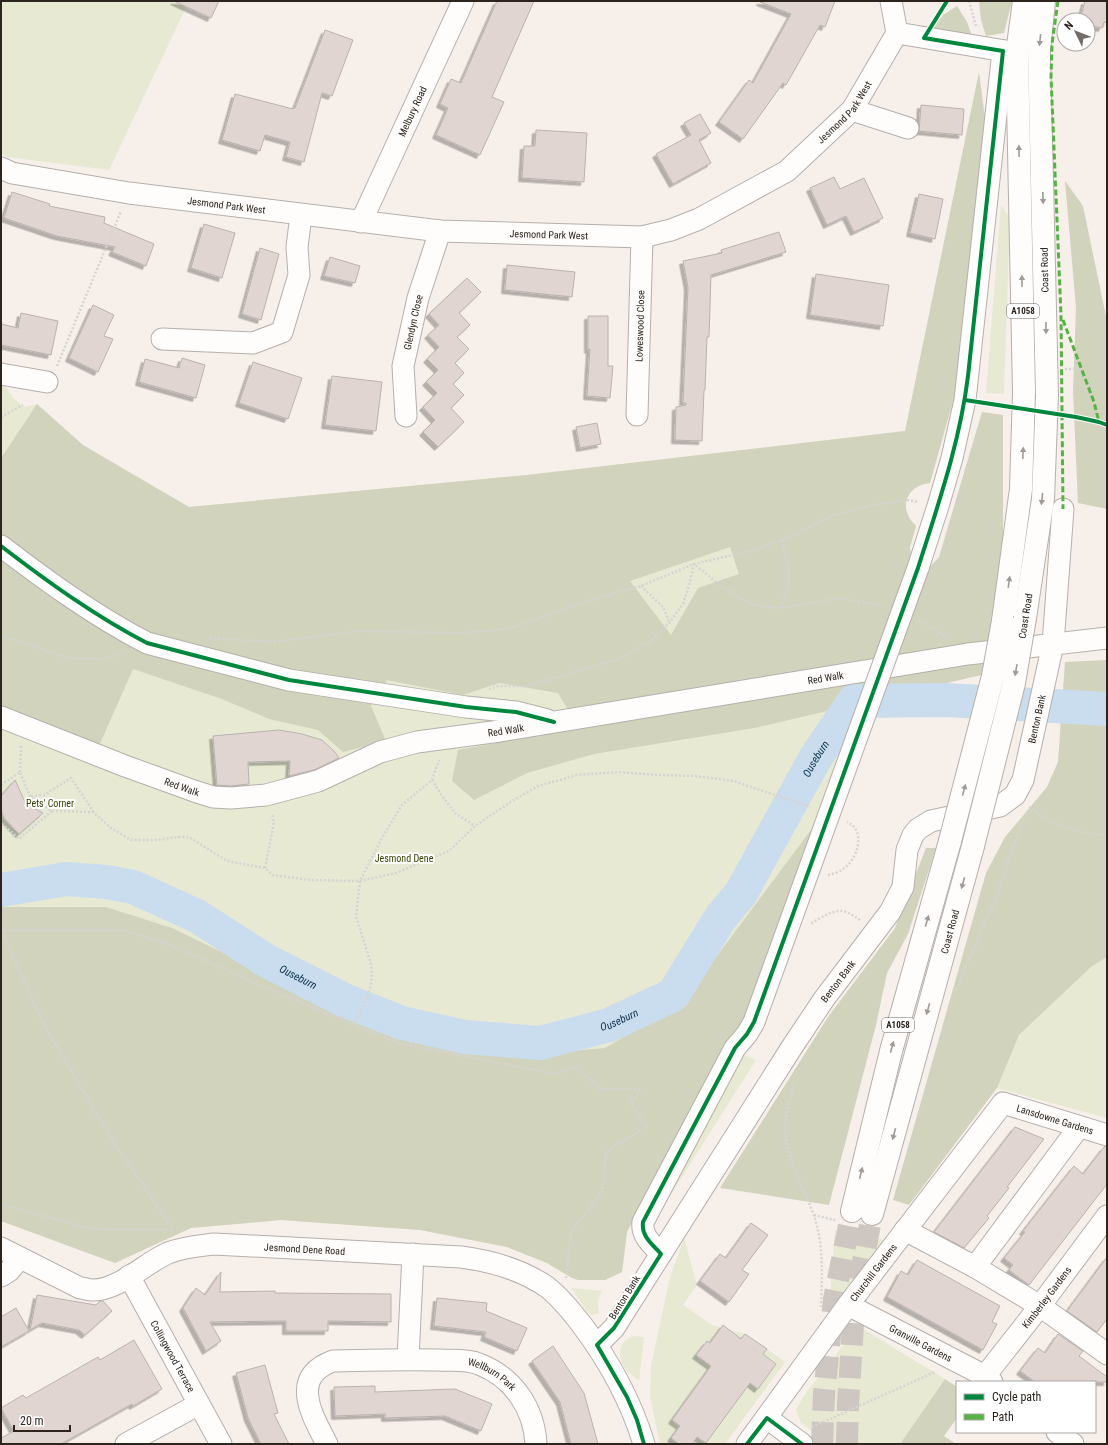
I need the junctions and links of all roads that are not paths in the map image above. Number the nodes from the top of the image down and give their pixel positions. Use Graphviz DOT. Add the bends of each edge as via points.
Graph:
graph roads {
  1 [pos="463,1"];
  2 [pos="891,1"];
  3 [pos="1024,1"];
  4 [pos="1044,1"];
  5 [pos="897,33"];
  6 [pos="1010,52"];
  7 [pos="852,110"];
  8 [pos="908,128"];
  9 [pos="1,168"];
  10 [pos="301,214"];
  11 [pos="361,222"];
  12 [pos="440,231"];
  13 [pos="642,237"];
  14 [pos="162,339"];
  15 [pos="1,374"];
  16 [pos="47,382"];
  17 [pos="637,415"];
  18 [pos="406,416"];
  19 [pos="1063,509"];
  20 [pos="1,546"];
  21 [pos="1107,638"];
  22 [pos="1053,644"];
  23 [pos="1,717"];
  24 [pos="554,722"];
  25 [pos="1003,1103"];
  26 [pos="1079,1127"];
  27 [pos="1107,1135"];
  28 [pos="1107,1216"];
  29 [pos="905,1230"];
  30 [pos="1,1248"];
  31 [pos="413,1254"];
  32 [pos="661,1254"];
  33 [pos="20,1258"];
  34 [pos="975,1267"];
  35 [pos="1,1276"];
  36 [pos="129,1276"];
  37 [pos="848,1305"];
  38 [pos="1040,1306"];
  39 [pos="597,1345"];
  40 [pos="1105,1348"];
  41 [pos="408,1359"];
  42 [pos="988,1379"];
  43 [pos="199,1404"];
  44 [pos="767,1418"];
  45 [pos="1058,1433"];
  46 [pos="797,1440"];
  47 [pos="126,1444"];
  48 [pos="221,1444"];
  49 [pos="327,1444"];
  50 [pos="536,1444"];
  51 [pos="644,1444"];
  52 [pos="747,1444"];
  53 [pos="1073,1444"];
  1 -- 11 [label="street, Melbury Road"];
  2 -- 5 [label="street"];
  3 -- 6 [label="highway, Coast Road / A1058"];
  4 -- 6 [label="highway, Coast Road / A1058, one-way, bridge" via="1039,52 1047,395 1043,499 1014,683 974,846 862,1212 891,1051 993,676 1004,621 1021,489 1024,392"];
  5 -- 6 [label="street"];
  5 -- 7 [label="street, Jesmond Park West"];
  6 -- 32 [label="street, bridge" via="965,400 952,458 918,568 754,1022 735,1048 644,1222 644,1234"];
  7 -- 8 [label="street"];
  7 -- 13 [label="street, Jesmond Park West" via="787,171 700,218 671,230"];
  9 -- 10 [label="street, Jesmond Park West" via="12,173 129,192"];
  10 -- 11 [label="street, Jesmond Park West"];
  10 -- 14 [label="street" via="297,247 298,275 282,332 253,343"];
  11 -- 12 [label="street, Jesmond Park West"];
  12 -- 13 [label="street, Jesmond Park West"];
  12 -- 18 [label="street, Glendyn Close" via="418,298 403,366"];
  13 -- 17 [label="street, Loweswood Close"];
  15 -- 16 [label="street"];
  19 -- 22 [label="street, Benton Bank"];
  20 -- 24 [label="street" via="84,608 147,643 289,680 466,707 516,712"];
  21 -- 22 [label="street, Red Walk"];
  22 -- 24 [label="street, Red Walk" via="968,654"];
  22 -- 32 [label="street, Benton Bank" via="1022,780 1022,801 931,821 913,835 907,850 903,887 890,912 792,1046"];
  23 -- 24 [label="street, Red Walk" via="125,766 213,797 231,798 266,795 318,781 380,752 417,742"];
  25 -- 26 [label="street, Lansdowne Gardens"];
  25 -- 29 [label="street, Churchill Gardens"];
  26 -- 27 [label="street, Lansdowne Gardens"];
  26 -- 34 [label="street"];
  28 -- 38 [label="street, Kimberley Gardens"];
  29 -- 34 [label="street"];
  29 -- 37 [label="street, Churchill Gardens"];
  30 -- 33 [label="street, Jesmond Dene Road"];
  31 -- 36 [label="street, Jesmond Dene Road" via="214,1244 185,1247 169,1253"];
  31 -- 39 [label="street, Jesmond Dene Road" via="480,1260 517,1271 553,1292"];
  31 -- 41 [label="street"];
  32 -- 39 [label="street, Benton Bank" via="614,1328"];
  33 -- 35 [label="street"];
  33 -- 36 [label="street, Jesmond Dene Road" via="80,1288 91,1290 114,1285"];
  34 -- 38 [label="street"];
  36 -- 43 [label="street, Collingwood Terrace"];
  37 -- 42 [label="street, Granville Gardens"];
  37 -- 44 [label="street, Churchill Gardens"];
  38 -- 40 [label="street"];
  38 -- 42 [label="street, Kimberley Gardens"];
  39 -- 51 [label="street, Jesmond Dene Road" via="627,1397"];
  41 -- 49 [label="street, Wellburn Park" via="333,1361 315,1371 309,1382 307,1394 310,1410"];
  41 -- 50 [label="street, Wellburn Park" via="467,1361 501,1376 528,1407"];
  43 -- 47 [label="street, Collingwood Terrace"];
  43 -- 48 [label="street"];
  44 -- 46 [label="street"];
  44 -- 52 [label="street, Churchill Gardens"];
  45 -- 53 [label="street"];
}
